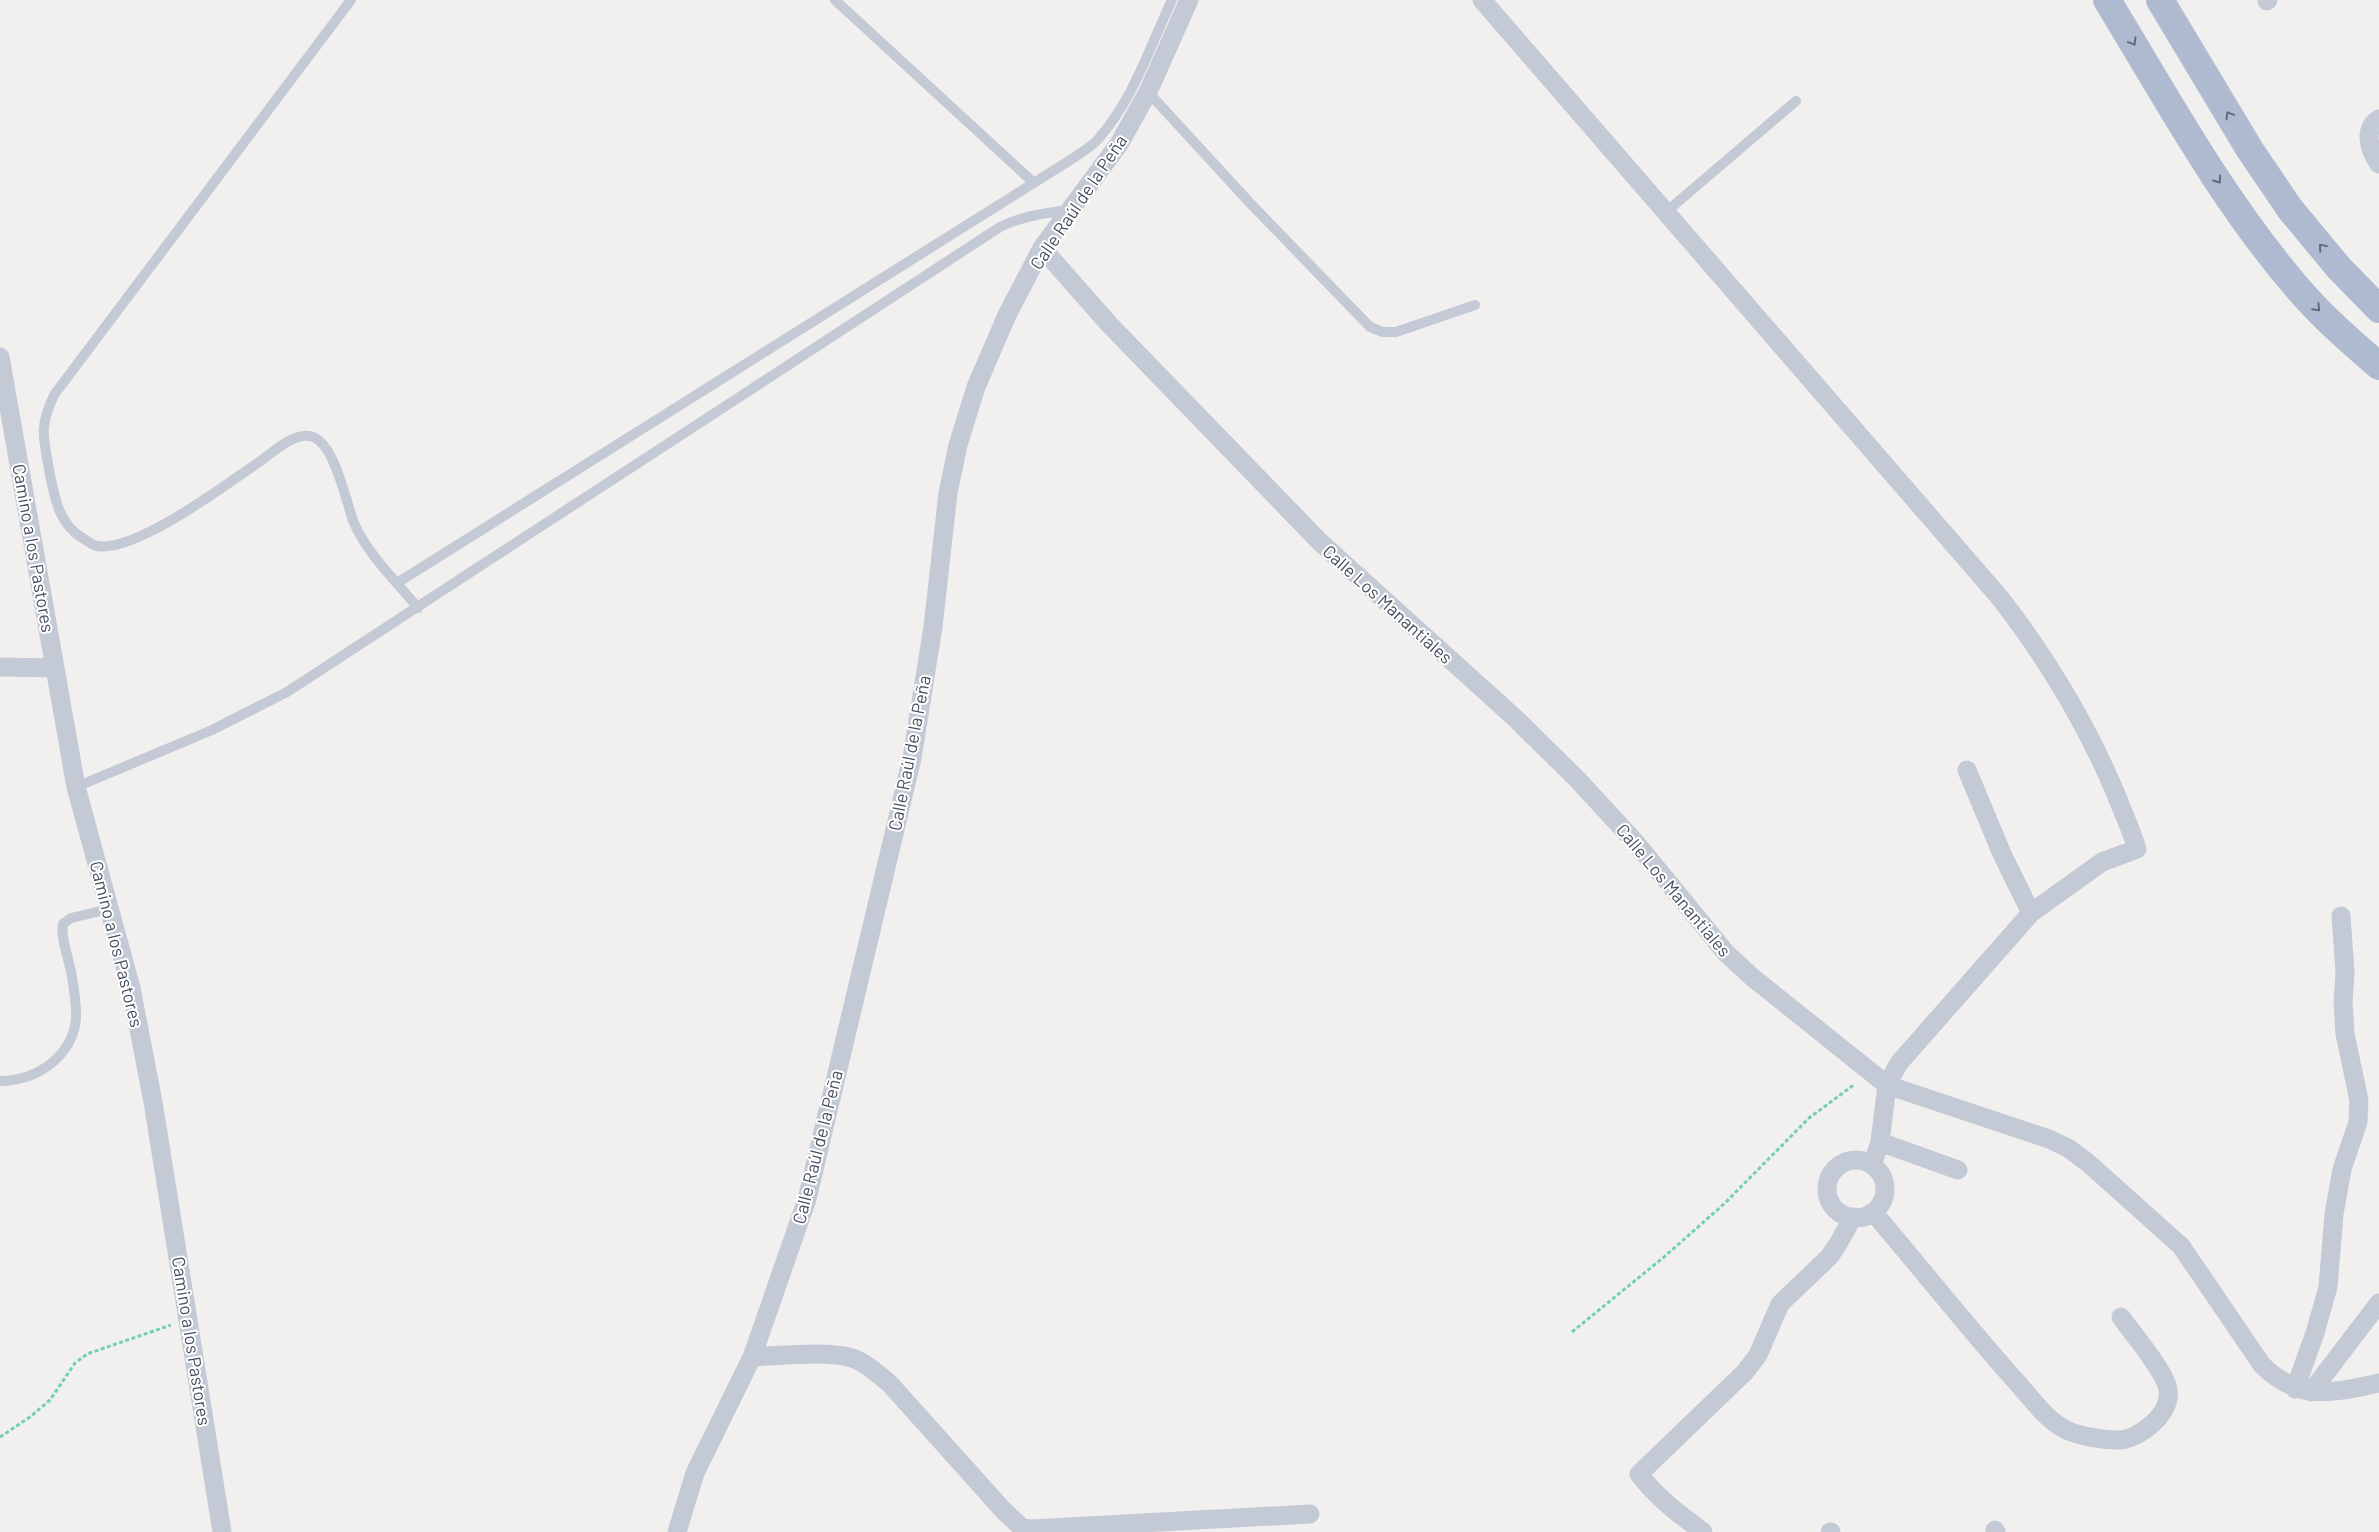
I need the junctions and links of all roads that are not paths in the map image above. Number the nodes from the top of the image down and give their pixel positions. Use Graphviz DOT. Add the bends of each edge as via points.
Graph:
graph roads {
  1 [pos="351,0"];
  2 [pos="835,0"];
  3 [pos="1172,0"];
  4 [pos="1189,0"];
  5 [pos="1482,0"];
  6 [pos="2107,0"];
  7 [pos="2160,0"];
  8 [pos="1148,92"];
  9 [pos="1796,101"];
  10 [pos="2379,119"];
  11 [pos="2379,164"];
  12 [pos="1034,183"];
  13 [pos="1070,210"];
  14 [pos="1666,212"];
  15 [pos="1042,248"];
  16 [pos="1475,306"];
  17 [pos="2379,309"];
  18 [pos="0,358"];
  19 [pos="2379,366"];
  20 [pos="3,395"];
  21 [pos="397,583"];
  22 [pos="418,608"];
  23 [pos="0,667"];
  24 [pos="55,668"];
  25 [pos="1967,770"];
  26 [pos="76,788"];
  27 [pos="109,909"];
  28 [pos="2031,913"];
  29 [pos="2341,916"];
  30 [pos="0,1081"];
  31 [pos="1887,1085"];
  32 [pos="1880,1142"];
  33 [pos="1872,1165"];
  34 [pos="1958,1170"];
  35 [pos="1873,1212"];
  36 [pos="1853,1217"];
  37 [pos="2379,1303"];
  38 [pos="2121,1317"];
  39 [pos="752,1357"];
  40 [pos="2379,1383"];
  41 [pos="2303,1390"];
  42 [pos="1310,1514"];
  43 [pos="222,1532"];
  44 [pos="676,1532"];
  45 [pos="1703,1532"];
  1 -- 21 [label="lane" via="54,395 42,430 55,499 63,520 74,534 96,546 116,545 146,535 288,442 308,436 315,438 329,452 364,542"];
  2 -- 12 [label="lane"];
  3 -- 12 [label="lane" via="1112,123 1098,140"];
  4 -- 8 [label="street, Calle Raúl de la Peña"];
  5 -- 14 [label="street"];
  6 -- 19 [label="main road, one-way" via="2210,168 2294,285"];
  17 -- 7 [label="main road, one-way" via="2339,268 2290,209 2250,150"];
  8 -- 13 [label="street, Calle Raúl de la Peña" via="1118,144"];
  8 -- 16 [label="lane" via="1370,327 1396,332"];
  9 -- 14 [label="lane"];
  10 -- 11 [label="street" via="2369,138 2371,153"];
  12 -- 21 [label="lane"];
  13 -- 15 [label="street, Calle Raúl de la Peña"];
  13 -- 22 [label="lane" via="1033,214 1000,227"];
  14 -- 28 [label="street" via="2001,599 2035,643 2080,716 2099,754 2136,849 2102,862"];
  15 -- 31 [label="street, Calle Los Manantiales" via="1108,323 1319,541 1515,718 1577,779 1636,843 1726,953 1752,978"];
  15 -- 39 [label="street, Calle Raúl de la Peña" via="1007,315 976,387 958,445 948,493 933,628 912,758 807,1199"];
  18 -- 20 [label="street, Camino a los Pastores"];
  20 -- 24 [label="street, Camino a los Pastores"];
  21 -- 22 [label="lane"];
  22 -- 26 [label="lane" via="287,692 212,730"];
  23 -- 24 [label="street"];
  24 -- 26 [label="street, Camino a los Pastores"];
  25 -- 28 [label="street"];
  26 -- 27 [label="street, Camino a los Pastores"];
  27 -- 30 [label="lane" via="71,918 63,924 72,977 75,1025 70,1040 58,1058 38,1073 14,1081"];
  27 -- 43 [label="street, Camino a los Pastores" via="131,988 154,1102"];
  28 -- 31 [label="street" via="1899,1063"];
  29 -- 41 [label="street" via="2345,1034 2359,1100 2358,1122 2342,1169 2334,1214 2328,1287"];
  31 -- 32 [label="street"];
  31 -- 41 [label="street, Calle Los Manantiales" via="2068,1148 2181,1246 2262,1365 2276,1379"];
  32 -- 33 [label="street"];
  32 -- 34 [label="street"];
  33 -- 35 [label="street" via="1880,1172 1885,1188 1881,1204"];
  33 -- 36 [label="street" via="1862,1160 1850,1160 1840,1165 1830,1179 1828,1196 1833,1206 1842,1214"];
  35 -- 36 [label="street"];
  35 -- 38 [label="street" via="2030,1397 2055,1422 2075,1434 2120,1440 2139,1433 2160,1417 2167,1403 2168,1390 2164,1378"];
  36 -- 45 [label="street" via="1828,1257 1780,1304 1758,1355 1745,1372 1639,1474 1650,1490"];
  37 -- 41 [label="street"];
  39 -- 42 [label="street" via="833,1355 852,1358 872,1369 890,1384 1021,1527"];
  39 -- 44 [label="street, Calle Raúl de la Peña" via="695,1473"];
  40 -- 41 [label="street" via="2345,1391"];
}
